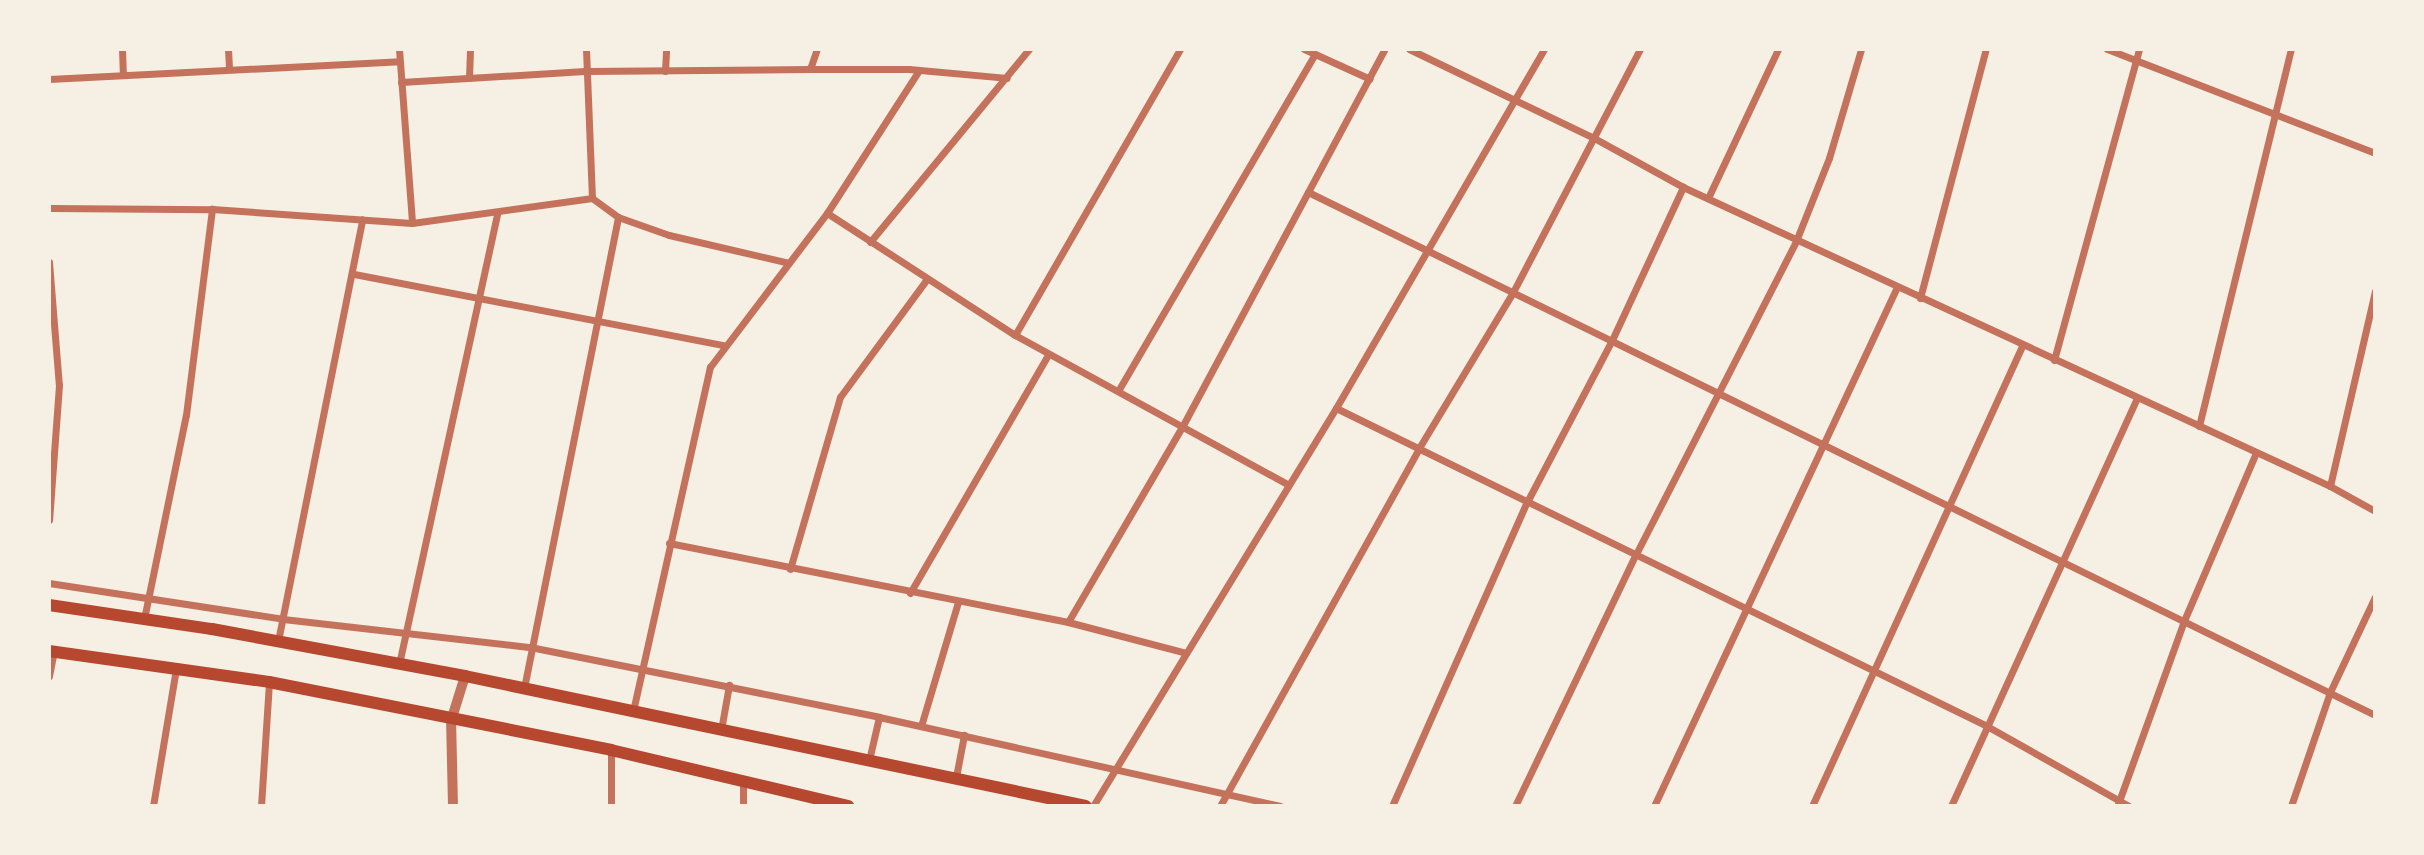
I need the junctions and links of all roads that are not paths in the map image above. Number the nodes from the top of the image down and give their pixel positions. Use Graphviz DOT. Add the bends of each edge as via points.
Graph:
graph roads {
  1 [pos="122,49"];
  2 [pos="228,49"];
  3 [pos="398,49"];
  4 [pos="470,49"];
  5 [pos="586,49"];
  6 [pos="666,49"];
  7 [pos="817,49"];
  8 [pos="1029,49"];
  9 [pos="1180,49"];
  10 [pos="1304,49"];
  11 [pos="1385,49"];
  12 [pos="1409,49"];
  13 [pos="1544,49"];
  14 [pos="1640,49"];
  15 [pos="1778,49"];
  16 [pos="1861,49"];
  17 [pos="1986,49"];
  18 [pos="2107,49"];
  19 [pos="2138,49"];
  20 [pos="2291,49"];
  21 [pos="1315,54"];
  22 [pos="400,61"];
  23 [pos="2136,62"];
  24 [pos="229,68"];
  25 [pos="810,69"];
  26 [pos="919,70"];
  27 [pos="585,71"];
  28 [pos="665,71"];
  29 [pos="123,73"];
  30 [pos="469,78"];
  31 [pos="1007,78"];
  32 [pos="49,79"];
  33 [pos="1370,79"];
  34 [pos="401,82"];
  35 [pos="1514,100"];
  36 [pos="2273,114"];
  37 [pos="1594,138"];
  38 [pos="2375,153"];
  39 [pos="1683,187"];
  40 [pos="1308,192"];
  41 [pos="592,198"];
  42 [pos="1708,198"];
  43 [pos="49,208"];
  44 [pos="212,209"];
  45 [pos="497,213"];
  46 [pos="827,213"];
  47 [pos="618,216"];
  48 [pos="362,219"];
  49 [pos="412,223"];
  50 [pos="1796,241"];
  51 [pos="870,242"];
  52 [pos="1429,252"];
  53 [pos="49,262"];
  54 [pos="789,263"];
  55 [pos="354,274"];
  56 [pos="927,279"];
  57 [pos="1897,287"];
  58 [pos="2375,291"];
  59 [pos="1513,292"];
  60 [pos="479,297"];
  61 [pos="1920,298"];
  62 [pos="595,320"];
  63 [pos="1014,335"];
  64 [pos="1612,340"];
  65 [pos="723,345"];
  66 [pos="2022,346"];
  67 [pos="1048,355"];
  68 [pos="2054,360"];
  69 [pos="1118,391"];
  70 [pos="1716,393"];
  71 [pos="2137,398"];
  72 [pos="1336,408"];
  73 [pos="2199,426"];
  74 [pos="1182,427"];
  75 [pos="1821,444"];
  76 [pos="1419,448"];
  77 [pos="2256,453"];
  78 [pos="1289,485"];
  79 [pos="2330,486"];
  80 [pos="1528,502"];
  81 [pos="1948,507"];
  82 [pos="2375,511"];
  83 [pos="49,520"];
  84 [pos="668,543"];
  85 [pos="1636,554"];
  86 [pos="2063,564"];
  87 [pos="790,569"];
  88 [pos="49,583"];
  89 [pos="910,593"];
  90 [pos="2375,597"];
  91 [pos="148,598"];
  92 [pos="958,603"];
  93 [pos="49,606"];
  94 [pos="1746,608"];
  95 [pos="144,619"];
  96 [pos="283,619"];
  97 [pos="1068,622"];
  98 [pos="2183,623"];
  99 [pos="405,632"];
  100 [pos="278,641"];
  101 [pos="530,648"];
  102 [pos="51,651"];
  103 [pos="1186,653"];
  104 [pos="398,664"];
  105 [pos="176,668"];
  106 [pos="642,668"];
  107 [pos="1872,669"];
  108 [pos="49,676"];
  109 [pos="465,676"];
  110 [pos="269,682"];
  111 [pos="729,685"];
  112 [pos="524,688"];
  113 [pos="2330,692"];
  114 [pos="633,711"];
  115 [pos="2375,715"];
  116 [pos="879,717"];
  117 [pos="451,721"];
  118 [pos="1985,724"];
  119 [pos="921,726"];
  120 [pos="721,730"];
  121 [pos="964,735"];
  122 [pos="611,750"];
  123 [pos="869,760"];
  124 [pos="1114,768"];
  125 [pos="956,777"];
  126 [pos="743,784"];
  127 [pos="1224,793"];
  128 [pos="2118,804"];
  129 [pos="153,806"];
  130 [pos="261,806"];
  131 [pos="453,806"];
  132 [pos="611,806"];
  133 [pos="743,806"];
  134 [pos="848,806"];
  135 [pos="1086,806"];
  136 [pos="1093,806"];
  137 [pos="1220,806"];
  138 [pos="1280,806"];
  139 [pos="1392,806"];
  140 [pos="1515,806"];
  141 [pos="1654,806"];
  142 [pos="1812,806"];
  143 [pos="1951,806"];
  144 [pos="2129,806"];
  145 [pos="2291,806"];
  1 -- 29 [label="street"];
  2 -- 24 [label="street"];
  3 -- 22 [label="street"];
  4 -- 30 [label="street"];
  5 -- 27 [label="street"];
  6 -- 28 [label="street"];
  7 -- 25 [label="street"];
  8 -- 31 [label="street"];
  9 -- 63 [label="street"];
  10 -- 21 [label="street"];
  11 -- 33 [label="street"];
  12 -- 35 [label="street"];
  13 -- 35 [label="street"];
  14 -- 37 [label="street"];
  15 -- 42 [label="street"];
  16 -- 50 [label="street" via="1829,158"];
  17 -- 61 [label="street"];
  18 -- 23 [label="street"];
  19 -- 23 [label="street"];
  20 -- 36 [label="street"];
  21 -- 33 [label="street"];
  21 -- 69 [label="street"];
  22 -- 24 [label="street"];
  22 -- 34 [label="street"];
  23 -- 36 [label="street"];
  23 -- 68 [label="street"];
  24 -- 29 [label="street"];
  25 -- 26 [label="street"];
  25 -- 28 [label="street"];
  26 -- 31 [label="street"];
  26 -- 46 [label="street"];
  27 -- 28 [label="street"];
  27 -- 30 [label="street"];
  27 -- 41 [label="street"];
  29 -- 32 [label="street"];
  30 -- 34 [label="street"];
  31 -- 51 [label="street"];
  33 -- 40 [label="street"];
  34 -- 49 [label="street"];
  35 -- 37 [label="street"];
  35 -- 52 [label="street"];
  36 -- 38 [label="street"];
  36 -- 73 [label="street"];
  37 -- 39 [label="street"];
  37 -- 59 [label="street"];
  39 -- 42 [label="street"];
  39 -- 64 [label="street"];
  40 -- 52 [label="street"];
  40 -- 74 [label="street"];
  41 -- 45 [label="street"];
  41 -- 47 [label="street"];
  42 -- 50 [label="street"];
  43 -- 44 [label="street"];
  44 -- 48 [label="street"];
  44 -- 91 [label="street" via="186,415"];
  45 -- 49 [label="street"];
  45 -- 60 [label="street"];
  46 -- 51 [label="street"];
  46 -- 54 [label="street"];
  47 -- 54 [label="street" via="718,250"];
  47 -- 62 [label="street"];
  48 -- 49 [label="street"];
  48 -- 55 [label="street"];
  50 -- 57 [label="street"];
  50 -- 70 [label="street"];
  51 -- 56 [label="street"];
  52 -- 59 [label="street"];
  52 -- 72 [label="street"];
  53 -- 83 [label="street" via="59,385"];
  54 -- 65 [label="street"];
  55 -- 60 [label="street"];
  55 -- 96 [label="street"];
  56 -- 63 [label="street"];
  56 -- 87 [label="street" via="841,397"];
  57 -- 61 [label="street"];
  57 -- 75 [label="street"];
  58 -- 79 [label="street"];
  59 -- 64 [label="street"];
  59 -- 76 [label="street"];
  60 -- 62 [label="street"];
  60 -- 99 [label="street"];
  61 -- 66 [label="street"];
  62 -- 65 [label="street"];
  62 -- 101 [label="street"];
  63 -- 67 [label="street"];
  64 -- 70 [label="street"];
  64 -- 80 [label="street"];
  65 -- 84 [label="street" via="703,385"];
  66 -- 68 [label="street"];
  66 -- 81 [label="street"];
  67 -- 69 [label="street"];
  67 -- 89 [label="street"];
  68 -- 71 [label="street"];
  69 -- 74 [label="street"];
  70 -- 75 [label="street"];
  70 -- 85 [label="street"];
  71 -- 73 [label="street"];
  71 -- 86 [label="street"];
  72 -- 76 [label="street"];
  72 -- 78 [label="street"];
  73 -- 77 [label="street"];
  74 -- 78 [label="street"];
  74 -- 97 [label="street"];
  75 -- 81 [label="street"];
  75 -- 94 [label="street"];
  76 -- 80 [label="street"];
  76 -- 127 [label="street"];
  77 -- 79 [label="street"];
  77 -- 98 [label="street"];
  78 -- 103 [label="street"];
  79 -- 82 [label="street"];
  80 -- 85 [label="street"];
  80 -- 139 [label="street"];
  81 -- 86 [label="street"];
  81 -- 107 [label="street"];
  84 -- 87 [label="street"];
  84 -- 106 [label="street"];
  85 -- 94 [label="street"];
  85 -- 140 [label="street"];
  86 -- 98 [label="street"];
  86 -- 118 [label="street"];
  87 -- 89 [label="street"];
  88 -- 91 [label="street"];
  89 -- 92 [label="street"];
  90 -- 113 [label="street"];
  91 -- 95 [label="street"];
  91 -- 96 [label="street"];
  92 -- 97 [label="street"];
  92 -- 119 [label="street"];
  93 -- 95 [label="main road"];
  94 -- 107 [label="street"];
  94 -- 141 [label="street"];
  95 -- 100 [label="main road"];
  96 -- 99 [label="street"];
  96 -- 100 [label="street"];
  97 -- 103 [label="street"];
  98 -- 113 [label="street"];
  98 -- 128 [label="street"];
  99 -- 101 [label="street"];
  99 -- 104 [label="street"];
  100 -- 104 [label="main road"];
  101 -- 106 [label="street"];
  101 -- 112 [label="street"];
  102 -- 105 [label="main road"];
  102 -- 108 [label="street"];
  103 -- 124 [label="street"];
  104 -- 109 [label="main road"];
  105 -- 110 [label="main road"];
  105 -- 129 [label="street"];
  106 -- 111 [label="street"];
  106 -- 114 [label="street"];
  107 -- 118 [label="street"];
  107 -- 142 [label="street"];
  109 -- 112 [label="main road"];
  109 -- 117 [label="street"];
  110 -- 117 [label="main road"];
  110 -- 130 [label="street"];
  111 -- 116 [label="street"];
  111 -- 120 [label="street"];
  112 -- 114 [label="main road"];
  113 -- 115 [label="street"];
  113 -- 145 [label="street"];
  114 -- 120 [label="main road"];
  116 -- 119 [label="street"];
  116 -- 123 [label="street"];
  117 -- 122 [label="main road"];
  117 -- 131 [label="street"];
  118 -- 128 [label="street"];
  118 -- 143 [label="street"];
  119 -- 121 [label="street"];
  120 -- 123 [label="main road"];
  121 -- 124 [label="street"];
  121 -- 125 [label="street"];
  122 -- 126 [label="main road"];
  122 -- 132 [label="street"];
  123 -- 125 [label="main road"];
  124 -- 127 [label="street"];
  124 -- 136 [label="street"];
  125 -- 135 [label="main road"];
  126 -- 133 [label="street"];
  126 -- 134 [label="main road"];
  127 -- 137 [label="street"];
  127 -- 138 [label="street"];
  128 -- 144 [label="street"];
}
